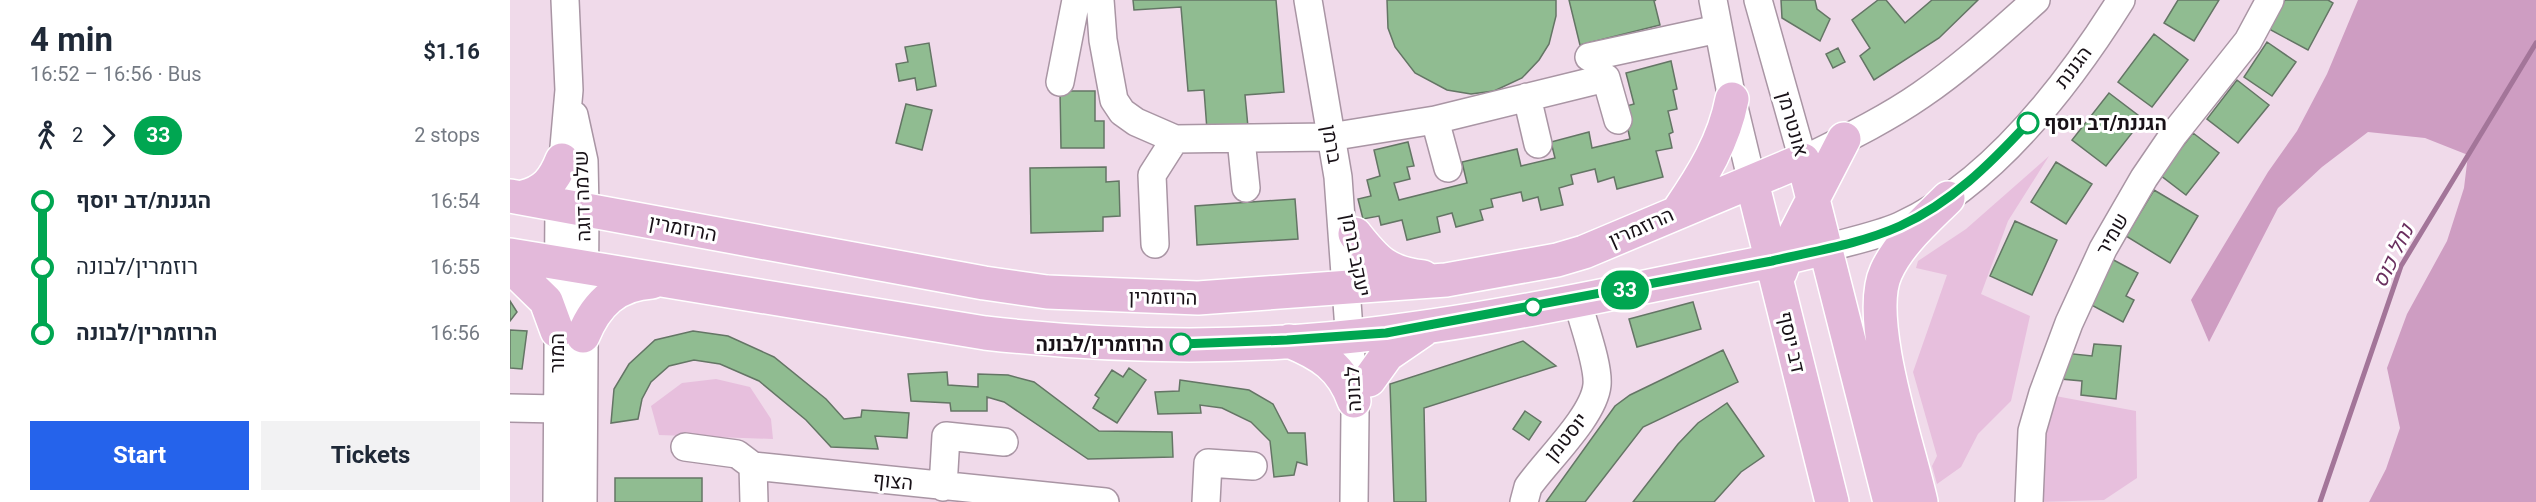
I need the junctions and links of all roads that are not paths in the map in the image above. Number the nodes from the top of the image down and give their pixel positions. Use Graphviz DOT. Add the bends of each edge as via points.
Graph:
graph roads {
  1 [pos="565,0"];
  2 [pos="1076,0"];
  3 [pos="1100,0"];
  4 [pos="1308,0"];
  5 [pos="1713,0"];
  6 [pos="1758,0"];
  7 [pos="2036,0"];
  8 [pos="2121,0"];
  9 [pos="2270,0"];
  10 [pos="1718,29"];
  11 [pos="1589,57"];
  12 [pos="1060,82"];
  13 [pos="569,90"];
  14 [pos="1527,97"];
  15 [pos="1732,99"];
  16 [pos="1435,120"];
  17 [pos="1617,120"];
  18 [pos="1330,137"];
  19 [pos="1174,138"];
  20 [pos="1844,139"];
  21 [pos="1241,140"];
  22 [pos="1538,144"];
  23 [pos="1799,157"];
  24 [pos="562,160"];
  25 [pos="1448,168"];
  26 [pos="1338,177"];
  27 [pos="1752,182"];
  28 [pos="1246,188"];
  29 [pos="516,197"];
  30 [pos="1813,198"];
  31 [pos="1948,198"];
  32 [pos="572,206"];
  33 [pos="1679,210"];
  34 [pos="1355,234"];
  35 [pos="1155,244"];
  36 [pos="1826,248"];
  37 [pos="510,255"];
  38 [pos="1769,261"];
  39 [pos="571,265"];
  40 [pos="510,266"];
  41 [pos="1446,280"];
  42 [pos="669,281"];
  43 [pos="1356,288"];
  44 [pos="1577,299"];
  45 [pos="1430,327"];
  46 [pos="570,333"];
  47 [pos="1359,335"];
  48 [pos="1287,340"];
  49 [pos="557,366"];
  50 [pos="1361,390"];
  51 [pos="513,412"];
  52 [pos="557,418"];
  53 [pos="583,418"];
  54 [pos="1004,442"];
  55 [pos="685,447"];
  56 [pos="753,466"];
  57 [pos="1253,466"];
  58 [pos="943,487"];
  59 [pos="1013,498"];
  60 [pos="557,502"];
  61 [pos="583,502"];
  62 [pos="754,502"];
  63 [pos="1105,502"];
  64 [pos="1206,502"];
  65 [pos="1354,502"];
  66 [pos="1524,502"];
  67 [pos="1832,502"];
  68 [pos="1890,502"];
  69 [pos="1921,502"];
  70 [pos="2029,502"];
  1 -- 13 [label="street, שלמה דוגה"];
  2 -- 12 [label="street"];
  3 -- 19 [label="street" via="1114,99 1122,112 1136,122"];
  4 -- 18 [label="street, ברמן"];
  5 -- 10 [label="street"];
  6 -- 23 [label="street, אונטרמן"];
  7 -- 20 [label="street" via="1922,95"];
  8 -- 31 [label="street, הגננת" via="2034,117"];
  9 -- 70 [label="street, שמיר" via="2248,41 2144,178 2103,249 2069,323 2035,422"];
  10 -- 11 [label="street"];
  10 -- 15 [label="street"];
  13 -- 24 [label="street, שלמה דוגה"];
  13 -- 32 [label="street, שלמה דוגה" via="584,161"];
  14 -- 16 [label="street"];
  14 -- 17 [label="street" via="1606,78"];
  14 -- 22 [label="street"];
  15 -- 27 [label="street"];
  15 -- 33 [label="main road" via="1712,159"];
  16 -- 18 [label="street"];
  16 -- 25 [label="street"];
  18 -- 21 [label="street"];
  18 -- 26 [label="street, ברמן"];
  19 -- 21 [label="street"];
  19 -- 35 [label="street" via="1152,175"];
  20 -- 23 [label="street"];
  20 -- 30 [label="main road"];
  21 -- 28 [label="street"];
  23 -- 27 [label="main road, הרוזמרין"];
  23 -- 30 [label="main road, אונטרמן"];
  23 -- 38 [label="main road"];
  24 -- 29 [label="main road" via="549,185"];
  24 -- 32 [label="street, שלמה דוגה"];
  26 -- 34 [label="street, יעקב ברמן"];
  26 -- 43 [label="street, ברמן"];
  27 -- 33 [label="main road, הרוזמרין"];
  27 -- 38 [label="main road, דב יוסף"];
  29 -- 32 [label="main road, הרוזמרין"];
  30 -- 36 [label="main road, אונטרמן"];
  30 -- 38 [label="main road"];
  31 -- 36 [label="street, הגננת" via="1899,226"];
  31 -- 69 [label="main road" via="1891,262 1878,304 1884,350"];
  32 -- 39 [label="street, המור"];
  32 -- 43 [label="main road, הרוזמרין" via="984,283 1047,291 1198,298"];
  33 -- 41 [label="main road, הרוזמרין" via="1584,252"];
  34 -- 41 [label="main road" via="1372,257 1384,265"];
  34 -- 43 [label="street, יעקב ברמן"];
  36 -- 38 [label="main road, הגננת"];
  36 -- 68 [label="main road"];
  37 -- 39 [label="main road"];
  38 -- 44 [label="main road"];
  38 -- 67 [label="main road, דב יוסף"];
  39 -- 42 [label="main road"];
  39 -- 46 [label="street, המור"];
  40 -- 46 [label="main road" via="546,301"];
  41 -- 43 [label="main road, הרוזמרין"];
  42 -- 46 [label="main road" via="616,291"];
  42 -- 48 [label="main road" via="973,331 1058,341 1155,344"];
  43 -- 47 [label="street, לבונה"];
  44 -- 45 [label="main road"];
  44 -- 66 [label="street, יוסטמן" via="1598,382 1595,396 1588,412 1528,487"];
  45 -- 47 [label="main road"];
  45 -- 50 [label="main road" via="1387,355"];
  46 -- 49 [label="street, המור"];
  46 -- 53 [label="street, המור"];
  47 -- 48 [label="main road"];
  47 -- 50 [label="street, לבונה"];
  48 -- 50 [label="main road" via="1318,352"];
  49 -- 51 [label="street" via="543,392"];
  49 -- 52 [label="street, המור"];
  50 -- 65 [label="street, לבונה"];
  51 -- 52 [label="street"];
  52 -- 53 [label="street"];
  52 -- 60 [label="street, המור"];
  53 -- 61 [label="street, המור"];
  54 -- 58 [label="street" via="946,436"];
  55 -- 56 [label="street" via="737,454"];
  56 -- 58 [label="street, הצוף"];
  56 -- 62 [label="street"];
  57 -- 64 [label="street" via="1208,463"];
  58 -- 59 [label="street, הצוף"];
  59 -- 63 [label="street, הצוף"];
}
